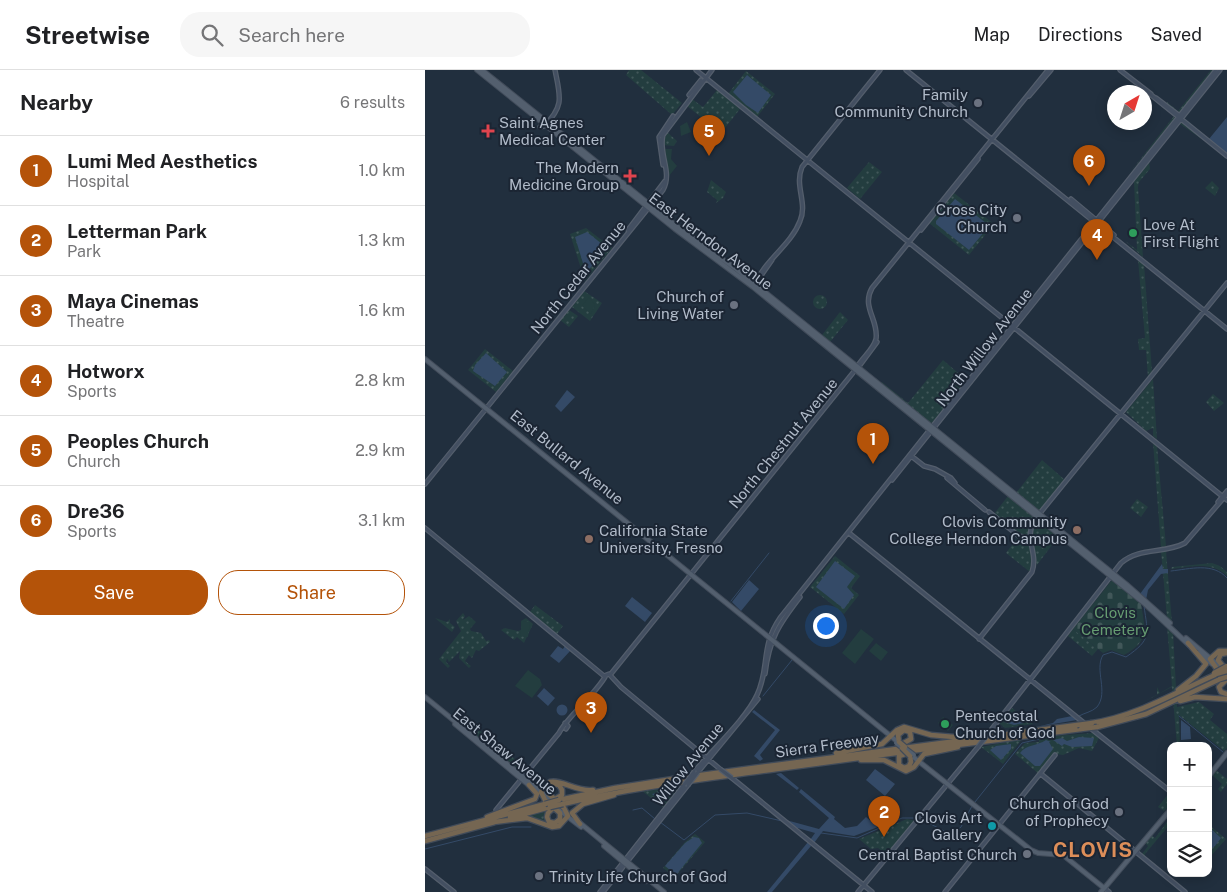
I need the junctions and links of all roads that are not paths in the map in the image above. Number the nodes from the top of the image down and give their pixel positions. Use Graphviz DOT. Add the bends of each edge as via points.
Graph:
graph roads {
  1 [pos="477,70"];
  2 [pos="482,70"];
  3 [pos="555,70"];
  4 [pos="695,70"];
  5 [pos="710,70"];
  6 [pos="880,70"];
  7 [pos="907,70"];
  8 [pos="1049,70"];
  9 [pos="1120,70"];
  10 [pos="1218,70"];
  11 [pos="914,76"];
  12 [pos="704,77"];
  13 [pos="919,78"];
  14 [pos="686,99"];
  15 [pos="682,108"];
  16 [pos="1015,111"];
  17 [pos="962,115"];
  18 [pos="1013,116"];
  19 [pos="1181,118"];
  20 [pos="975,122"];
  21 [pos="546,123"];
  22 [pos="994,139"];
  23 [pos="1227,156"];
  24 [pos="807,160"];
  25 [pos="1019,160"];
  26 [pos="974,161"];
  27 [pos="1030,167"];
  28 [pos="967,174"];
  29 [pos="1130,178"];
  30 [pos="666,181"];
  31 [pos="1124,184"];
  32 [pos="1122,191"];
  33 [pos="1116,199"];
  34 [pos="1073,204"];
  35 [pos="648,206"];
  36 [pos="1079,206"];
  37 [pos="1096,221"];
  38 [pos="634,222"];
  39 [pos="627,234"];
  40 [pos="1113,235"];
  41 [pos="1080,240"];
  42 [pos="910,242"];
  43 [pos="1122,242"];
  44 [pos="1128,248"];
  45 [pos="1138,254"];
  46 [pos="1070,256"];
  47 [pos="772,259"];
  48 [pos="767,265"];
  49 [pos="763,275"];
  50 [pos="1045,282"];
  51 [pos="1227,283"];
  52 [pos="755,284"];
  53 [pos="583,286"];
  54 [pos="576,297"];
  55 [pos="1036,298"];
  56 [pos="1205,310"];
  57 [pos="1014,326"];
  58 [pos="1227,328"];
  59 [pos="876,342"];
  60 [pos="987,356"];
  61 [pos="425,358"];
  62 [pos="857,368"];
  63 [pos="978,372"];
  64 [pos="951,404"];
  65 [pos="486,407"];
  66 [pos="1121,414"];
  67 [pos="931,429"];
  68 [pos="910,456"];
  69 [pos="965,458"];
  70 [pos="441,462"];
  71 [pos="986,471"];
  72 [pos="433,475"];
  73 [pos="895,476"];
  74 [pos="425,483"];
  75 [pos="883,491"];
  76 [pos="1226,496"];
  77 [pos="1038,516"];
  78 [pos="425,528"];
  79 [pos="849,534"];
  80 [pos="1061,536"];
  81 [pos="1029,538"];
  82 [pos="1082,549"];
  83 [pos="692,575"];
  84 [pos="1112,575"];
  85 [pos="803,590"];
  86 [pos="796,602"];
  87 [pos="1170,624"];
  88 [pos="770,639"];
  89 [pos="979,639"];
  90 [pos="1188,643"];
  91 [pos="1227,652"];
  92 [pos="1210,659"];
  93 [pos="1213,665"];
  94 [pos="1227,666"];
  95 [pos="1227,672"];
  96 [pos="1215,674"];
  97 [pos="607,676"];
  98 [pos="1225,678"];
  99 [pos="1031,680"];
  100 [pos="1179,691"];
  101 [pos="1227,694"];
  102 [pos="425,698"];
  103 [pos="1179,699"];
  104 [pos="1227,699"];
  105 [pos="1171,700"];
  106 [pos="1157,706"];
  107 [pos="1096,729"];
  108 [pos="890,737"];
  109 [pos="973,737"];
  110 [pos="999,738"];
  111 [pos="898,742"];
  112 [pos="936,747"];
  113 [pos="875,751"];
  114 [pos="1227,751"];
  115 [pos="912,756"];
  116 [pos="1055,756"];
  117 [pos="707,758"];
  118 [pos="809,759"];
  119 [pos="845,759"];
  120 [pos="919,760"];
  121 [pos="925,767"];
  122 [pos="1212,770"];
  123 [pos="935,772"];
  124 [pos="1041,774"];
  125 [pos="522,778"];
  126 [pos="949,784"];
  127 [pos="529,785"];
  128 [pos="686,785"];
  129 [pos="649,787"];
  130 [pos="615,788"];
  131 [pos="1167,789"];
  132 [pos="542,794"];
  133 [pos="558,799"];
  134 [pos="969,802"];
  135 [pos="979,807"];
  136 [pos="551,808"];
  137 [pos="496,810"];
  138 [pos="664,811"];
  139 [pos="1167,812"];
  140 [pos="569,816"];
  141 [pos="986,816"];
  142 [pos="661,819"];
  143 [pos="995,820"];
  144 [pos="494,822"];
  145 [pos="470,824"];
  146 [pos="580,824"];
  147 [pos="1000,825"];
  148 [pos="425,836"];
  149 [pos="644,840"];
  150 [pos="425,841"];
  151 [pos="1135,851"];
  152 [pos="625,862"];
  153 [pos="425,869"];
  154 [pos="864,886"];
  155 [pos="603,890"];
  156 [pos="1103,890"];
  157 [pos="454,892"];
  158 [pos="662,892"];
  159 [pos="858,892"];
  160 [pos="872,892"];
  161 [pos="945,892"];
  162 [pos="1109,892"];
  163 [pos="1185,892"];
  1 -- 21 [label="main road, East Herndon Avenue"];
  2 -- 21 [label="main road, East Herndon Avenue"];
  3 -- 21 [label="main road" via="560,97"];
  4 -- 12 [label="main road"];
  5 -- 12 [label="main road"];
  6 -- 24 [label="main road"];
  7 -- 11 [label="main road"];
  7 -- 13 [label="main road"];
  8 -- 16 [label="main road"];
  8 -- 18 [label="main road"];
  9 -- 19 [label="main road"];
  10 -- 19 [label="main road, North Willow Avenue"];
  11 -- 13 [label="main road"];
  11 -- 17 [label="main road"];
  12 -- 14 [label="main road"];
  12 -- 15 [label="main road"];
  12 -- 24 [label="main road"];
  13 -- 20 [label="main road"];
  14 -- 15 [label="main road"];
  14 -- 30 [label="main road" via="660,135 659,148"];
  15 -- 30 [label="main road" via="662,138"];
  16 -- 18 [label="main road"];
  16 -- 22 [label="main road"];
  17 -- 20 [label="main road"];
  17 -- 22 [label="main road"];
  18 -- 22 [label="main road"];
  19 -- 23 [label="main road"];
  19 -- 29 [label="main road, North Willow Avenue"];
  19 -- 32 [label="main road, North Willow Avenue"];
  20 -- 22 [label="main road"];
  21 -- 35 [label="main road, East Herndon Avenue"];
  22 -- 25 [label="main road"];
  22 -- 26 [label="main road"];
  22 -- 27 [label="main road"];
  22 -- 28 [label="main road"];
  24 -- 42 [label="main road"];
  24 -- 47 [label="main road" via="798,182 802,217"];
  25 -- 27 [label="main road"];
  25 -- 34 [label="main road"];
  26 -- 28 [label="main road"];
  26 -- 42 [label="main road"];
  27 -- 36 [label="main road"];
  28 -- 42 [label="main road"];
  29 -- 31 [label="main road, North Willow Avenue"];
  29 -- 32 [label="main road"];
  30 -- 35 [label="main road, North Cedar Avenue"];
  30 -- 35 [label="main road, North Cedar Avenue" via="663,190"];
  31 -- 33 [label="main road"];
  31 -- 37 [label="main road, North Willow Avenue"];
  32 -- 33 [label="main road, North Willow Avenue"];
  33 -- 37 [label="main road, North Willow Avenue"];
  34 -- 36 [label="main road"];
  34 -- 37 [label="main road"];
  35 -- 38 [label="main road, North Cedar Avenue"];
  35 -- 39 [label="main road, North Cedar Avenue"];
  35 -- 52 [label="main road, East Herndon Avenue"];
  35 -- 62 [label="main road, East Herndon Avenue"];
  36 -- 37 [label="main road"];
  37 -- 40 [label="main road"];
  37 -- 40 [label="main road"];
  37 -- 41 [label="main road, North Willow Avenue"];
  37 -- 46 [label="main road, North Willow Avenue"];
  38 -- 39 [label="main road"];
  38 -- 53 [label="main road, North Cedar Avenue"];
  39 -- 54 [label="main road, North Cedar Avenue"];
  40 -- 43 [label="main road"];
  41 -- 46 [label="main road"];
  41 -- 50 [label="main road, North Willow Avenue"];
  42 -- 57 [label="main road"];
  42 -- 59 [label="main road" via="870,295 870,308 878,331"];
  42 -- 59 [label="main road" via="869,292 867,306"];
  43 -- 44 [label="main road"];
  43 -- 45 [label="main road"];
  44 -- 45 [label="main road"];
  44 -- 56 [label="main road"];
  45 -- 56 [label="main road"];
  46 -- 55 [label="main road, North Willow Avenue"];
  47 -- 48 [label="main road"];
  47 -- 49 [label="main road"];
  48 -- 49 [label="main road"];
  48 -- 52 [label="main road"];
  49 -- 52 [label="main road"];
  50 -- 55 [label="main road"];
  50 -- 57 [label="main road, North Willow Avenue"];
  51 -- 56 [label="main road"];
  52 -- 62 [label="main road, East Herndon Avenue"];
  53 -- 54 [label="main road"];
  53 -- 65 [label="main road, North Cedar Avenue"];
  54 -- 65 [label="main road, North Cedar Avenue"];
  55 -- 57 [label="main road, North Willow Avenue"];
  56 -- 58 [label="main road"];
  56 -- 66 [label="main road"];
  57 -- 60 [label="main road, North Willow Avenue"];
  57 -- 63 [label="main road, North Willow Avenue"];
  57 -- 66 [label="main road"];
  59 -- 62 [label="main road, North Chestnut Avenue"];
  59 -- 62 [label="main road, North Chestnut Avenue"];
  60 -- 63 [label="main road"];
  60 -- 64 [label="main road, North Willow Avenue"];
  61 -- 65 [label="main road, East Bullard Avenue"];
  62 -- 67 [label="main road, East Herndon Avenue"];
  62 -- 83 [label="main road, North Chestnut Avenue"];
  63 -- 64 [label="main road, North Willow Avenue"];
  64 -- 67 [label="main road, North Willow Avenue"];
  64 -- 67 [label="main road, North Willow Avenue"];
  65 -- 70 [label="main road, North Cedar Avenue"];
  65 -- 72 [label="main road, North Cedar Avenue"];
  65 -- 83 [label="main road, East Bullard Avenue"];
  66 -- 76 [label="main road"];
  66 -- 77 [label="main road"];
  67 -- 68 [label="main road, North Willow Avenue"];
  67 -- 69 [label="main road"];
  67 -- 71 [label="main road"];
  68 -- 73 [label="main road, North Willow Avenue"];
  68 -- 73 [label="main road, North Willow Avenue"];
  68 -- 81 [label="main road" via="945,475 1019,536"];
  69 -- 71 [label="main road"];
  69 -- 77 [label="main road"];
  70 -- 72 [label="main road"];
  70 -- 74 [label="main road, North Cedar Avenue"];
  71 -- 77 [label="main road"];
  72 -- 74 [label="main road, North Cedar Avenue"];
  73 -- 75 [label="main road, North Willow Avenue"];
  75 -- 79 [label="main road, North Willow Avenue"];
  75 -- 85 [label="main road, North Willow Avenue"];
  76 -- 84 [label="main road" via="1191,535 1174,547 1130,557"];
  77 -- 80 [label="main road"];
  77 -- 81 [label="main road"];
  77 -- 82 [label="main road"];
  78 -- 97 [label="main road"];
  79 -- 86 [label="main road, North Willow Avenue"];
  79 -- 89 [label="main road"];
  80 -- 82 [label="main road"];
  80 -- 84 [label="main road"];
  81 -- 89 [label="main road" via="1034,556 1032,572"];
  82 -- 84 [label="main road"];
  83 -- 88 [label="main road, East Bullard Avenue"];
  83 -- 97 [label="main road, North Chestnut Avenue"];
  84 -- 87 [label="main road"];
  84 -- 99 [label="main road"];
  85 -- 86 [label="main road"];
  85 -- 88 [label="main road, North Willow Avenue" via="780,618"];
  86 -- 88 [label="main road, North Willow Avenue"];
  87 -- 90 [label="main road"];
  87 -- 92 [label="main road"];
  88 -- 108 [label="main road, East Bullard Avenue"];
  88 -- 117 [label="main road, Willow Avenue" via="763,684 757,700"];
  89 -- 99 [label="main road"];
  90 -- 93 [label="main road"];
  90 -- 100 [label="highway" via="1207,663"];
  91 -- 92 [label="highway" via="1219,651"];
  91 -- 95 [label="highway" via="1220,655 1218,661"];
  92 -- 93 [label="highway"];
  92 -- 95 [label="main road"];
  93 -- 98 [label="highway"];
  94 -- 96 [label="highway, bridge"];
  95 -- 96 [label="highway, bridge"];
  96 -- 100 [label="highway"];
  97 -- 117 [label="main road"];
  97 -- 125 [label="main road, North Chestnut Avenue"];
  98 -- 101 [label="highway" via="1219,689"];
  98 -- 103 [label="highway"];
  99 -- 107 [label="main road"];
  99 -- 126 [label="main road, bridge"];
  100 -- 105 [label="highway"];
  102 -- 125 [label="main road, East Shaw Avenue"];
  103 -- 104 [label="highway"];
  103 -- 105 [label="highway"];
  105 -- 106 [label="highway"];
  105 -- 106 [label="highway"];
  106 -- 107 [label="highway, Sierra Freeway" via="1128,720"];
  106 -- 109 [label="highway, Sierra Freeway, bridge" via="1092,723"];
  107 -- 110 [label="highway, Sierra Freeway, bridge"];
  107 -- 131 [label="main road"];
  108 -- 109 [label="highway" via="906,726 931,735"];
  108 -- 111 [label="main road, East Bullard Avenue"];
  108 -- 118 [label="highway" via="881,744"];
  109 -- 113 [label="highway, Sierra Freeway"];
  110 -- 112 [label="highway, Sierra Freeway"];
  110 -- 120 [label="highway" via="927,753"];
  111 -- 113 [label="highway" via="900,731 911,733 907,743"];
  111 -- 115 [label="highway, bridge"];
  112 -- 115 [label="highway" via="901,756 899,765 909,766"];
  112 -- 119 [label="highway, Sierra Freeway"];
  113 -- 118 [label="highway, Sierra Freeway"];
  114 -- 122 [label="main road"];
  115 -- 120 [label="main road"];
  116 -- 124 [label="main road"];
  117 -- 128 [label="main road, Willow Avenue, bridge"];
  117 -- 154 [label="main road, bridge"];
  118 -- 130 [label="highway, Sierra Freeway"];
  119 -- 120 [label="highway" via="884,760 906,770"];
  119 -- 129 [label="highway, Sierra Freeway"];
  120 -- 121 [label="main road"];
  120 -- 123 [label="main road"];
  121 -- 123 [label="main road"];
  121 -- 126 [label="main road"];
  123 -- 126 [label="main road"];
  124 -- 147 [label="main road"];
  124 -- 151 [label="main road"];
  125 -- 127 [label="main road, East Shaw Avenue"];
  125 -- 132 [label="main road, East Shaw Avenue"];
  125 -- 137 [label="main road, North Chestnut Avenue"];
  126 -- 134 [label="main road"];
  126 -- 135 [label="main road"];
  126 -- 154 [label="main road"];
  127 -- 132 [label="main road, East Shaw Avenue"];
  127 -- 145 [label="highway" via="538,795 534,800"];
  128 -- 138 [label="main road, Willow Avenue"];
  128 -- 142 [label="main road, Willow Avenue"];
  129 -- 136 [label="highway, Sierra Freeway, bridge"];
  129 -- 146 [label="highway" via="581,805 572,813"];
  130 -- 132 [label="highway" via="579,790 554,781"];
  130 -- 133 [label="highway, Sierra Freeway"];
  132 -- 136 [label="highway" via="560,814 554,824 547,817"];
  132 -- 140 [label="main road, East Shaw Avenue"];
  133 -- 140 [label="highway" via="562,789 554,784 549,794"];
  133 -- 145 [label="highway, Sierra Freeway, bridge"];
  134 -- 135 [label="main road"];
  134 -- 141 [label="main road"];
  135 -- 143 [label="main road"];
  136 -- 144 [label="highway, Sierra Freeway"];
  138 -- 142 [label="main road"];
  138 -- 149 [label="main road, Willow Avenue"];
  139 -- 151 [label="main road"];
  140 -- 144 [label="highway" via="562,825 555,827 528,818"];
  140 -- 146 [label="main road"];
  140 -- 152 [label="main road"];
  141 -- 143 [label="main road"];
  141 -- 147 [label="main road"];
  142 -- 149 [label="main road, Willow Avenue"];
  143 -- 147 [label="main road"];
  144 -- 150 [label="highway, Sierra Freeway"];
  145 -- 148 [label="highway, Sierra Freeway"];
  146 -- 152 [label="main road"];
  147 -- 156 [label="main road" via="1034,852 1061,854"];
  147 -- 161 [label="main road"];
  149 -- 152 [label="main road, Willow Avenue"];
  149 -- 152 [label="main road, Willow Avenue"];
  151 -- 156 [label="main road"];
  151 -- 163 [label="main road"];
  152 -- 155 [label="main road, Willow Avenue"];
  152 -- 158 [label="main road"];
  153 -- 157 [label="main road"];
  154 -- 159 [label="main road"];
  154 -- 160 [label="main road"];
  156 -- 162 [label="main road"];
}
